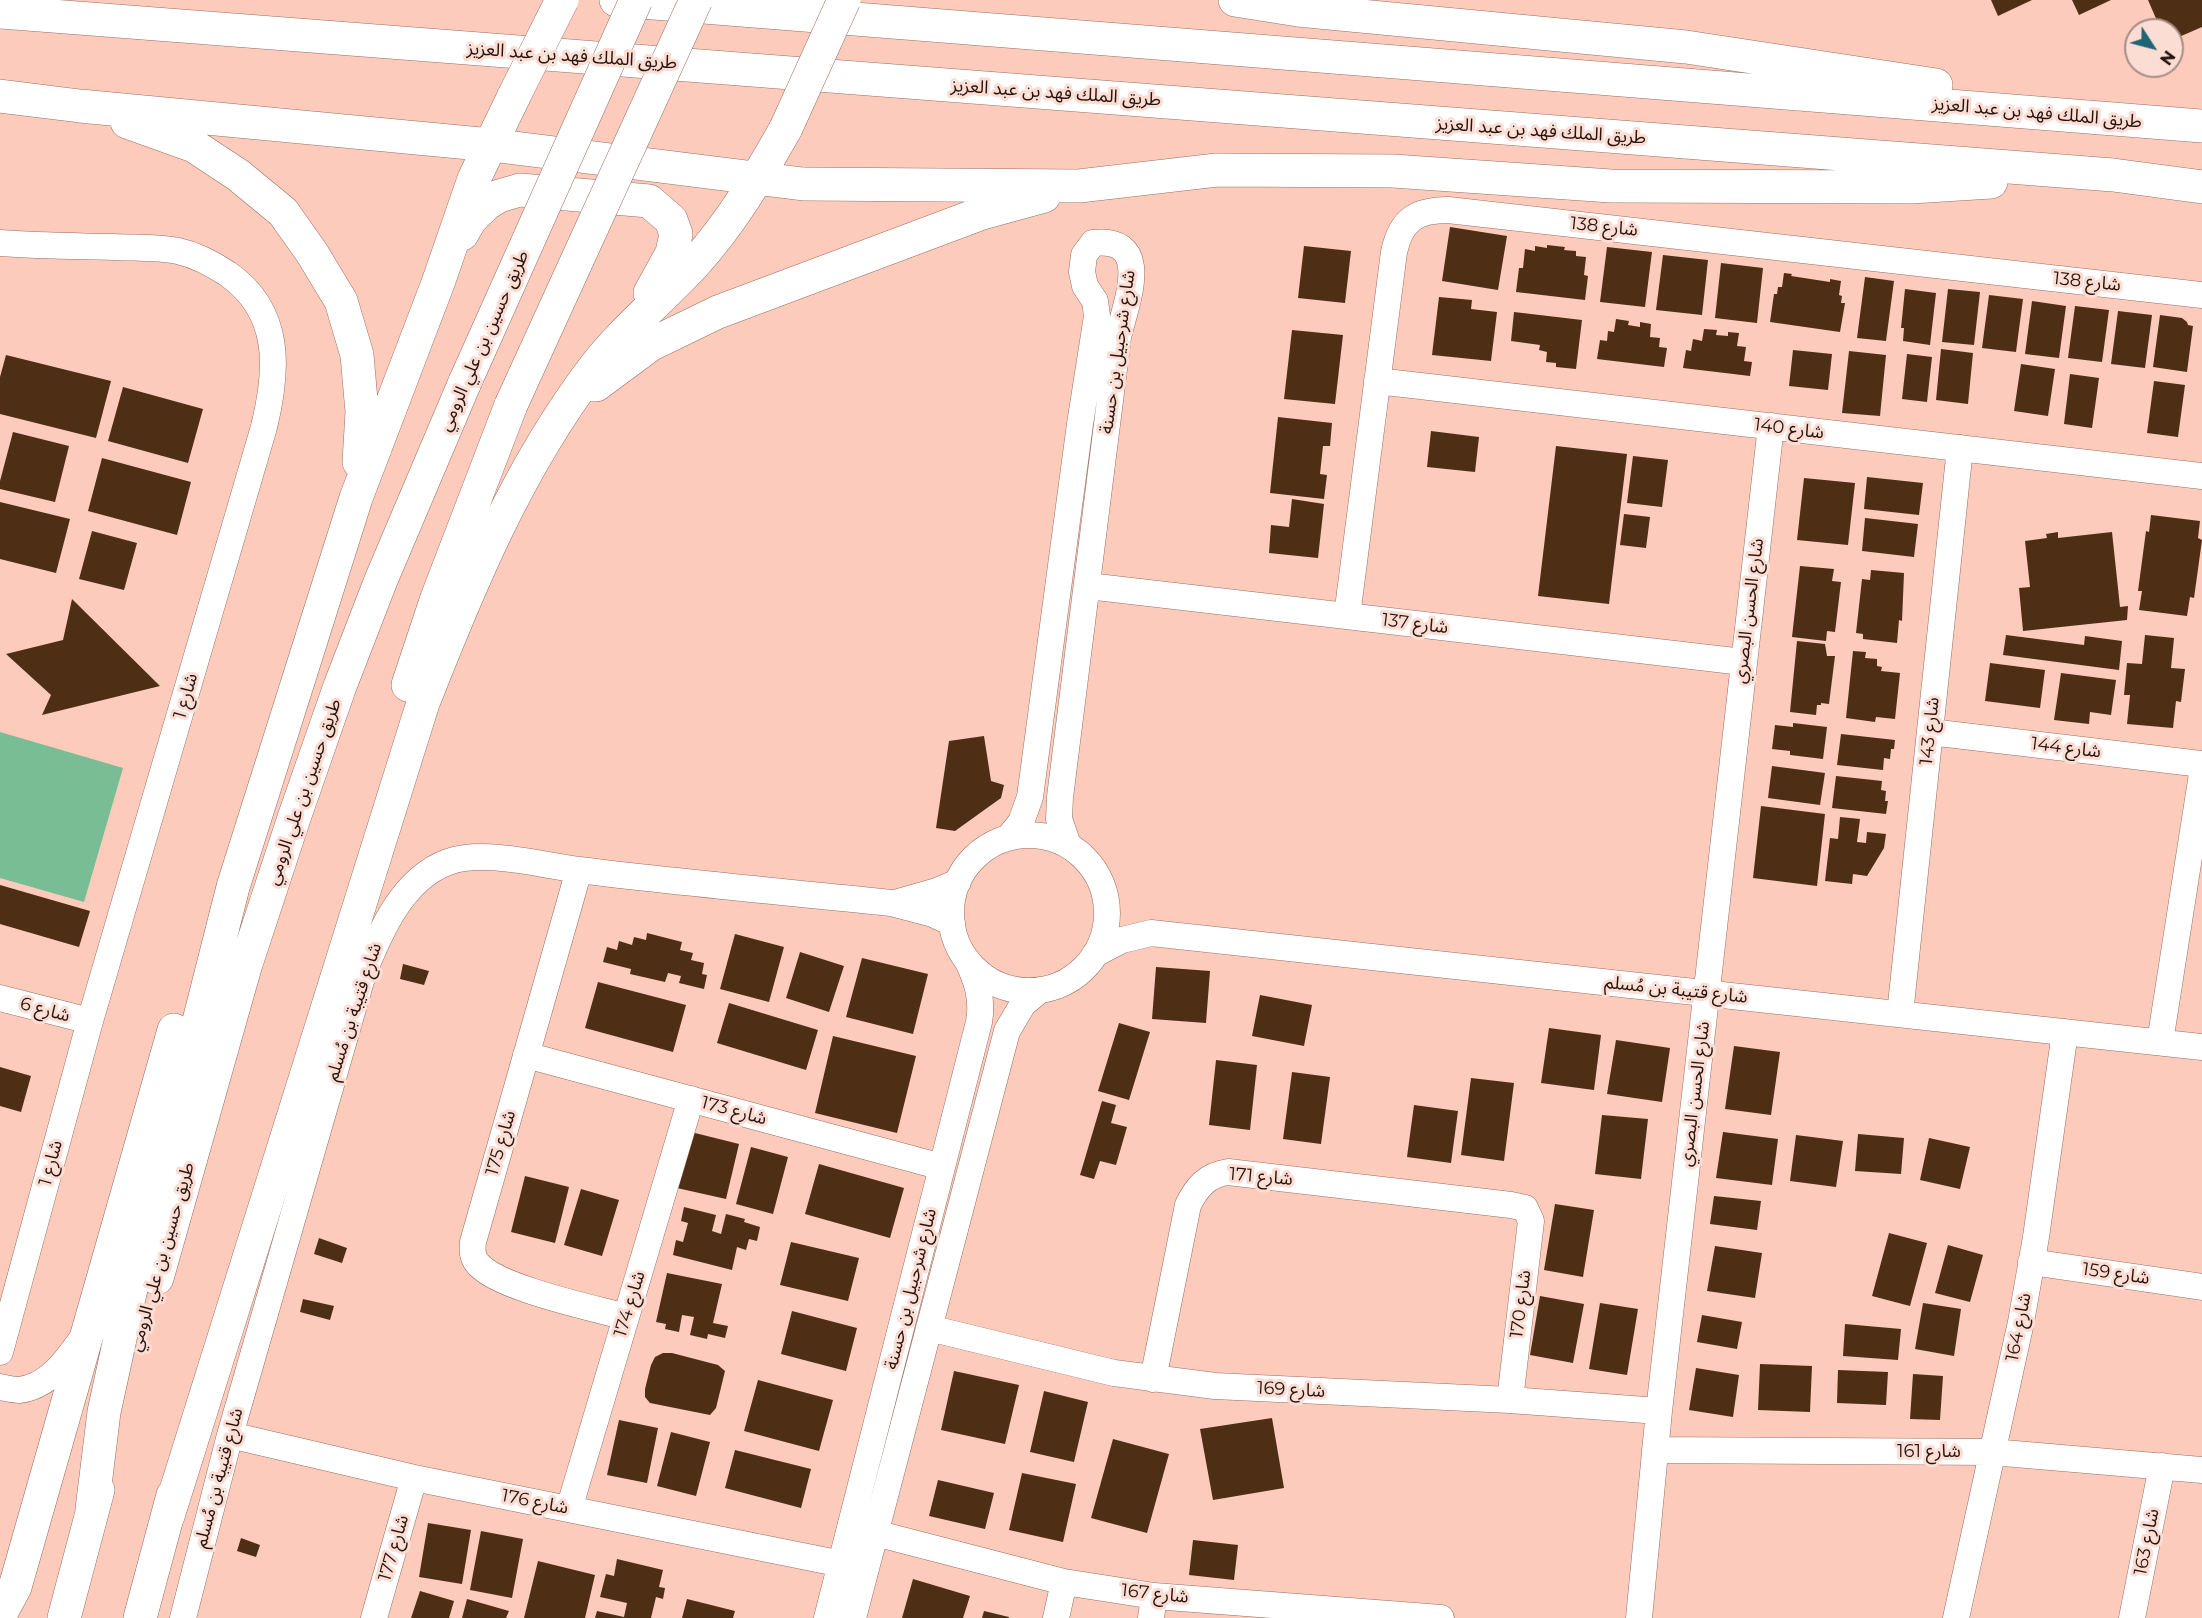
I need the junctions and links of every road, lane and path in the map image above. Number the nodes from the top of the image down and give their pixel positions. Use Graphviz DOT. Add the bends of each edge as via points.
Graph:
graph roads {
  1 [pos="562,0"];
  2 [pos="616,0"];
  3 [pos="636,0"];
  4 [pos="696,0"];
  5 [pos="844,0"];
  6 [pos="1235,0"];
  7 [pos="0,12"];
  8 [pos="0,96"];
  9 [pos="80,106"];
  10 [pos="2202,126"];
  11 [pos="491,146"];
  12 [pos="2113,175"];
  13 [pos="757,180"];
  14 [pos="1079,186"];
  15 [pos="2202,187"];
  16 [pos="2,250"];
  17 [pos="438,283"];
  18 [pos="2202,295"];
  19 [pos="631,326"];
  20 [pos="1377,381"];
  21 [pos="568,405"];
  22 [pos="1771,426"];
  23 [pos="1960,448"];
  24 [pos="2202,476"];
  25 [pos="356,498"];
  26 [pos="1088,586"];
  27 [pos="1347,616"];
  28 [pos="1743,662"];
  29 [pos="1930,732"];
  30 [pos="2202,764"];
  31 [pos="2202,774"];
  32 [pos="1009,837"];
  33 [pos="1068,845"];
  34 [pos="579,870"];
  35 [pos="958,882"];
  36 [pos="891,903"];
  37 [pos="1107,910"];
  38 [pos="952,923"];
  39 [pos="1151,933"];
  40 [pos="1095,954"];
  41 [pos="968,960"];
  42 [pos="214,961"];
  43 [pos="1040,990"];
  44 [pos="1707,993"];
  45 [pos="0,998"];
  46 [pos="1900,1014"];
  47 [pos="90,1021"];
  48 [pos="2066,1032"];
  49 [pos="2160,1042"];
  50 [pos="2202,1047"];
  51 [pos="526,1054"];
  52 [pos="691,1099"];
  53 [pos="942,1167"];
  54 [pos="1525,1208"];
  55 [pos="2031,1262"];
  56 [pos="2202,1287"];
  57 [pos="626,1317"];
  58 [pos="89,1327"];
  59 [pos="929,1328"];
  60 [pos="0,1353"];
  61 [pos="1153,1379"];
  62 [pos="0,1387"];
  63 [pos="1510,1400"];
  64 [pos="1659,1411"];
  65 [pos="230,1435"];
  66 [pos="1655,1450"];
  67 [pos="1992,1452"];
  68 [pos="2162,1466"];
  69 [pos="2202,1470"];
  70 [pos="414,1478"];
  71 [pos="92,1509"];
  72 [pos="568,1509"];
  73 [pos="168,1516"];
  74 [pos="875,1533"];
  75 [pos="842,1564"];
  76 [pos="1065,1582"];
  77 [pos="1152,1607"];
  78 [pos="1356,1614"];
  79 [pos="0,1615"];
  80 [pos="64,1618"];
  81 [pos="140,1618"];
  82 [pos="183,1618"];
  83 [pos="374,1618"];
  84 [pos="827,1618"];
  85 [pos="853,1618"];
  86 [pos="1056,1618"];
  87 [pos="1441,1618"];
  88 [pos="1639,1618"];
  89 [pos="1956,1618"];
  90 [pos="2132,1618"];
  1 -- 11 [label="highway, bridge"];
  2 -- 10 [label="highway, طريق الملك فهد بن عبد العزيز"];
  3 -- 71 [label="highway, طريق حسين بن علي الرومي, bridge" via="465,382 340,686 252,945"];
  4 -- 73 [label="highway, bridge" via="511,405 437,598 272,1112"];
  5 -- 13 [label="highway, bridge" via="786,128"];
  6 -- 10 [label="highway" via="1298,10 1686,47"];
  7 -- 12 [label="highway, طريق الملك فهد بن عبد العزيز"];
  8 -- 9 [label="highway"];
  9 -- 11 [label="highway"];
  9 -- 25 [label="highway" via="194,146 283,212 312,253 341,301 357,355 362,412"];
  11 -- 13 [label="highway"];
  11 -- 17 [label="highway" via="474,179"];
  12 -- 14 [label="highway" via="1899,187 1611,186 1393,171 1217,170"];
  12 -- 15 [label="highway"];
  13 -- 14 [label="highway" via="803,184"];
  13 -- 19 [label="highway" via="700,257"];
  14 -- 21 [label="highway" via="982,213 718,312 650,345"];
  16 -- 47 [label="street, شارع 1" via="159,248 198,257 236,280 256,301 265,316 274,361 270,406 257,456"];
  17 -- 19 [label="highway" via="470,220 499,196 520,190 649,201 671,220 676,234 672,253"];
  17 -- 25 [label="highway"];
  18 -- 20 [label="street, شارع 138" via="1435,210 1413,217 1397,241"];
  19 -- 21 [label="highway"];
  20 -- 22 [label="street, شارع 140"];
  20 -- 27 [label="street, شارع 138"];
  21 -- 73 [label="highway" via="489,543 423,703"];
  22 -- 23 [label="street, شارع 140"];
  22 -- 28 [label="street, شارع الحسن البصري"];
  23 -- 24 [label="street, شارع 140"];
  23 -- 29 [label="street, شارع 143"];
  25 -- 42 [label="highway" via="233,887"];
  26 -- 27 [label="street, شارع 137"];
  26 -- 32 [label="street, شارع شرحبيل بن حسنة" via="1118,337 1132,269 1129,254 1106,241 1093,243 1084,255 1082,272 1097,316 1030,797 1021,822"];
  26 -- 33 [label="street, شارع شرحبيل بن حسنة" via="1060,798 1059,819"];
  27 -- 28 [label="street, شارع 137"];
  28 -- 44 [label="street, شارع الحسن البصري"];
  29 -- 30 [label="street, شارع 144"];
  29 -- 46 [label="street, شارع 143"];
  31 -- 49 [label="street"];
  32 -- 33 [label="street" via="1041,836"];
  32 -- 35 [label="street" via="974,859"];
  33 -- 37 [label="street" via="1097,874"];
  34 -- 36 [label="street, شارع قتيبة بن مُسلم"];
  34 -- 51 [label="street, شارع 175"];
  34 -- 65 [label="street, شارع قتيبة بن مُسلم" via="491,857 460,858 421,878 390,915 363,974"];
  35 -- 36 [label="street, شارع قتيبة بن مُسلم" via="915,899"];
  35 -- 38 [label="street"];
  36 -- 38 [label="street, شارع قتيبة بن مُسلم"];
  37 -- 39 [label="street, شارع قتيبة بن مُسلم"];
  37 -- 40 [label="street" via="1105,929"];
  38 -- 41 [label="street"];
  39 -- 40 [label="street, شارع قتيبة بن مُسلم" via="1122,940"];
  39 -- 44 [label="street, شارع قتيبة بن مُسلم"];
  40 -- 43 [label="street" via="1065,981"];
  41 -- 43 [label="street" via="1000,985"];
  41 -- 53 [label="street, شارع شرحبيل بن حسنة" via="979,992 981,1013"];
  42 -- 58 [label="highway" via="177,1020"];
  42 -- 71 [label="highway" via="130,1293 104,1412"];
  43 -- 59 [label="street, شارع شرحبيل بن حسنة" via="1023,1004 1007,1031"];
  44 -- 46 [label="street, شارع قتيبة بن مُسلم"];
  44 -- 64 [label="street, شارع الحسن البصري"];
  45 -- 47 [label="street, شارع 6"];
  46 -- 48 [label="street, شارع قتيبة بن مُسلم"];
  47 -- 60 [label="street, شارع 1"];
  48 -- 49 [label="street, شارع قتيبة بن مُسلم"];
  48 -- 55 [label="street, شارع 164"];
  49 -- 50 [label="street, شارع قتيبة بن مُسلم"];
  51 -- 52 [label="street, شارع 173"];
  51 -- 57 [label="street, شارع 175" via="473,1242 474,1258 487,1273 516,1286"];
  52 -- 53 [label="street, شارع 173"];
  52 -- 57 [label="street, شارع 174"];
  53 -- 75 [label="street, شارع شرحبيل بن حسنة"];
  54 -- 61 [label="street, شارع 171" via="1228,1172 1216,1174 1196,1190 1188,1205"];
  54 -- 63 [label="street, شارع 170" via="1531,1221"];
  55 -- 56 [label="street, شارع 159"];
  55 -- 67 [label="street, شارع 164"];
  57 -- 72 [label="street, شارع 174"];
  58 -- 62 [label="street" via="65,1363 41,1383 18,1390"];
  58 -- 79 [label="highway" via="15,1587"];
  59 -- 61 [label="street, شارع 169"];
  59 -- 74 [label="street, شارع شرحبيل بن حسنة"];
  61 -- 63 [label="street, شارع 169" via="1215,1386"];
  63 -- 64 [label="street, شارع 169"];
  64 -- 66 [label="street, شارع الحسن البصري"];
  65 -- 70 [label="street, شارع 176"];
  65 -- 82 [label="street, شارع قتيبة بن مُسلم"];
  66 -- 67 [label="street, شارع 161"];
  66 -- 88 [label="street, شارع الحسن البصري"];
  67 -- 68 [label="street, شارع 161"];
  67 -- 89 [label="street, شارع 164"];
  68 -- 69 [label="street, شارع 161"];
  68 -- 90 [label="street, شارع 163"];
  70 -- 72 [label="street, شارع 176"];
  70 -- 83 [label="street, شارع 177"];
  71 -- 80 [label="highway, طريق حسين بن علي الرومي"];
  72 -- 75 [label="street, شارع 176"];
  73 -- 81 [label="highway"];
  74 -- 76 [label="street, شارع 167"];
  74 -- 85 [label="street, شارع شرحبيل بن حسنة"];
  75 -- 84 [label="street, شارع شرحبيل بن حسنة"];
  76 -- 77 [label="street, شارع 167"];
  76 -- 86 [label="street"];
  77 -- 78 [label="street, شارع 167"];
  78 -- 87 [label="street, شارع 167"];
}
